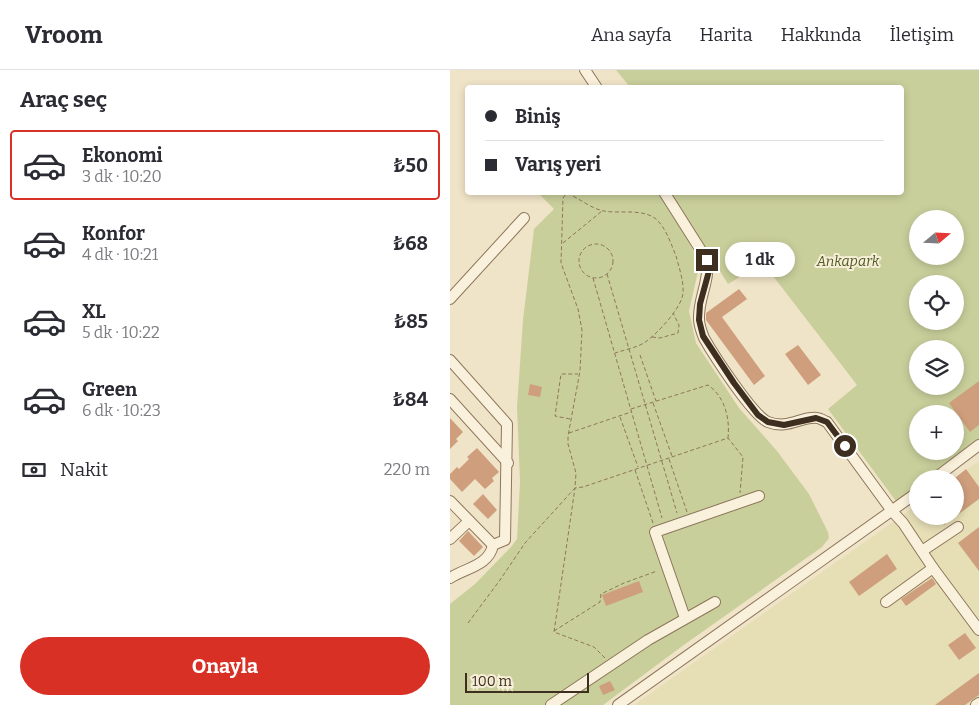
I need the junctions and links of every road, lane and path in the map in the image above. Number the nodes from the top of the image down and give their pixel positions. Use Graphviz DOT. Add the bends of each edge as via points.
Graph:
graph roads {
  1 [pos="585,70"];
  2 [pos="595,85"];
  3 [pos="566,195"];
  4 [pos="571,195"];
  5 [pos="666,195"];
  6 [pos="603,211"];
  7 [pos="524,218"];
  8 [pos="562,244"];
  9 [pos="607,274"];
  10 [pos="594,278"];
  11 [pos="450,299"];
  12 [pos="673,313"];
  13 [pos="651,337"];
  14 [pos="629,348"];
  15 [pos="615,353"];
  16 [pos="640,355"];
  17 [pos="450,360"];
  18 [pos="579,374"];
  19 [pos="450,399"];
  20 [pos="656,401"];
  21 [pos="653,403"];
  22 [pos="645,405"];
  23 [pos="630,410"];
  24 [pos="631,412"];
  25 [pos="620,416"];
  26 [pos="571,419"];
  27 [pos="568,434"];
  28 [pos="728,438"];
  29 [pos="979,445"];
  30 [pos="672,457"];
  31 [pos="669,458"];
  32 [pos="661,460"];
  33 [pos="508,463"];
  34 [pos="646,465"];
  35 [pos="638,468"];
  36 [pos="634,469"];
  37 [pos="946,470"];
  38 [pos="575,488"];
  39 [pos="759,496"];
  40 [pos="909,499"];
  41 [pos="450,501"];
  42 [pos="739,503"];
  43 [pos="892,511"];
  44 [pos="470,521"];
  45 [pos="685,522"];
  46 [pos="958,527"];
  47 [pos="661,530"];
  48 [pos="450,539"];
  49 [pos="493,545"];
  50 [pos="922,551"];
  51 [pos="666,567"];
  52 [pos="933,568"];
  53 [pos="450,578"];
  54 [pos="715,602"];
  55 [pos="886,602"];
  56 [pos="685,618"];
  57 [pos="468,623"];
  58 [pos="979,630"];
  59 [pos="554,632"];
  60 [pos="611,664"];
  61 [pos="551,705"];
  62 [pos="618,705"];
  1 -- 2 [label="street"];
  3 -- 8 [label="path"];
  4 -- 6 [label="path"];
  5 -- 43 [label="street" via="707,260 709,271 699,320 703,336 734,383 758,415 768,422 784,425 816,418 827,422"];
  6 -- 8 [label="path"];
  6 -- 12 [label="path" via="648,216 662,226 678,262 684,292"];
  7 -- 11 [label="street"];
  8 -- 18 [label="path" via="561,263 582,330"];
  9 -- 10 [label="path"];
  9 -- 10 [label="path" via="612,267 612,256 604,247 593,245 583,251 579,262 583,272"];
  9 -- 14 [label="path"];
  10 -- 15 [label="path"];
  12 -- 13 [label="path"];
  12 -- 13 [label="path" via="679,325 678,333"];
  13 -- 14 [label="path"];
  14 -- 15 [label="path"];
  14 -- 22 [label="path"];
  15 -- 23 [label="path"];
  16 -- 20 [label="path"];
  17 -- 33 [label="street" via="507,424"];
  18 -- 26 [label="path"];
  18 -- 26 [label="path" via="561,374 555,416"];
  19 -- 33 [label="street"];
  20 -- 21 [label="path"];
  20 -- 28 [label="path" via="705,385 711,386 727,410"];
  21 -- 22 [label="path"];
  21 -- 30 [label="path"];
  22 -- 23 [label="path"];
  22 -- 32 [label="path"];
  23 -- 24 [label="path"];
  24 -- 25 [label="path"];
  24 -- 34 [label="path"];
  25 -- 27 [label="path"];
  25 -- 35 [label="path"];
  26 -- 27 [label="path"];
  27 -- 38 [label="path" via="576,473"];
  28 -- 30 [label="path"];
  28 -- 42 [label="path" via="743,457"];
  29 -- 37 [label="street"];
  30 -- 31 [label="path"];
  31 -- 32 [label="path"];
  31 -- 45 [label="path"];
  32 -- 34 [label="path"];
  32 -- 45 [label="path"];
  33 -- 49 [label="street" via="506,540"];
  34 -- 35 [label="path"];
  34 -- 47 [label="path"];
  35 -- 36 [label="path"];
  36 -- 38 [label="path"];
  36 -- 47 [label="path"];
  38 -- 57 [label="path" via="525,543"];
  38 -- 59 [label="path"];
  39 -- 42 [label="street"];
  40 -- 43 [label="street"];
  41 -- 44 [label="street"];
  42 -- 45 [label="street"];
  43 -- 50 [label="street"];
  43 -- 62 [label="street"];
  44 -- 48 [label="street"];
  44 -- 49 [label="street"];
  45 -- 47 [label="street"];
  46 -- 50 [label="street"];
  47 -- 51 [label="street" via="654,532"];
  49 -- 53 [label="street" via="491,554 484,561"];
  50 -- 52 [label="street"];
  51 -- 56 [label="street"];
  51 -- 59 [label="path" via="601,594 600,602"];
  52 -- 55 [label="street"];
  52 -- 58 [label="street"];
  54 -- 56 [label="street"];
  56 -- 60 [label="street"];
  59 -- 60 [label="path" via="594,647"];
  60 -- 61 [label="street"];
}
